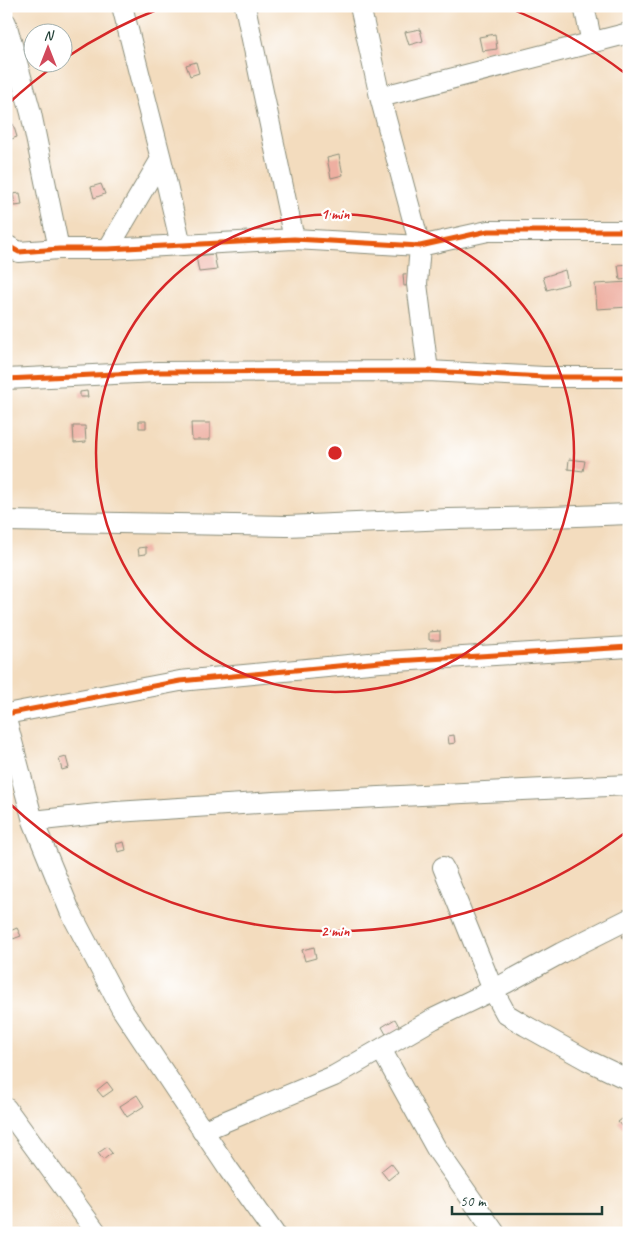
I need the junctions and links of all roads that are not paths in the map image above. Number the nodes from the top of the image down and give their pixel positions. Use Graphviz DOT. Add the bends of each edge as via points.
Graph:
graph roads {
  1 [pos="122,6"];
  2 [pos="245,6"];
  3 [pos="360,6"];
  4 [pos="584,6"];
  5 [pos="6,23"];
  6 [pos="629,33"];
  7 [pos="592,43"];
  8 [pos="380,97"];
  9 [pos="161,159"];
  10 [pos="629,231"];
  11 [pos="294,239"];
  12 [pos="6,245"];
  13 [pos="181,245"];
  14 [pos="420,246"];
  15 [pos="59,249"];
  16 [pos="108,249"];
  17 [pos="428,371"];
  18 [pos="629,377"];
  19 [pos="6,379"];
  20 [pos="629,514"];
  21 [pos="6,521"];
  22 [pos="629,647"];
  23 [pos="7,725"];
  24 [pos="629,785"];
  25 [pos="33,821"];
  26 [pos="443,867"];
  27 [pos="629,919"];
  28 [pos="494,990"];
  29 [pos="381,1049"];
  30 [pos="629,1080"];
  31 [pos="6,1108"];
  32 [pos="202,1131"];
  33 [pos="97,1233"];
  34 [pos="274,1233"];
  35 [pos="495,1233"];
  1 -- 9 [label="street"];
  2 -- 11 [label="street"];
  3 -- 8 [label="street"];
  4 -- 7 [label="street"];
  5 -- 15 [label="street" via="31,113"];
  6 -- 7 [label="street"];
  7 -- 8 [label="street"];
  8 -- 14 [label="street"];
  9 -- 13 [label="street"];
  9 -- 16 [label="street"];
  10 -- 14 [label="street" via="488,231"];
  11 -- 13 [label="street"];
  11 -- 14 [label="street"];
  12 -- 15 [label="street" via="19,252"];
  13 -- 16 [label="street"];
  14 -- 17 [label="street" via="417,284"];
  15 -- 16 [label="street"];
  17 -- 18 [label="street" via="544,378"];
  17 -- 19 [label="street" via="158,372"];
  20 -- 21 [label="street" via="287,526"];
  22 -- 23 [label="street" via="380,662 180,681"];
  23 -- 25 [label="street"];
  24 -- 25 [label="street" via="245,804"];
  25 -- 32 [label="street" via="70,911 122,1008"];
  26 -- 28 [label="street"];
  27 -- 28 [label="street"];
  28 -- 29 [label="street" via="433,1018"];
  28 -- 30 [label="street" via="506,1014"];
  29 -- 32 [label="street" via="334,1076"];
  29 -- 35 [label="street" via="437,1150"];
  31 -- 33 [label="street"];
  32 -- 34 [label="street"];
}
